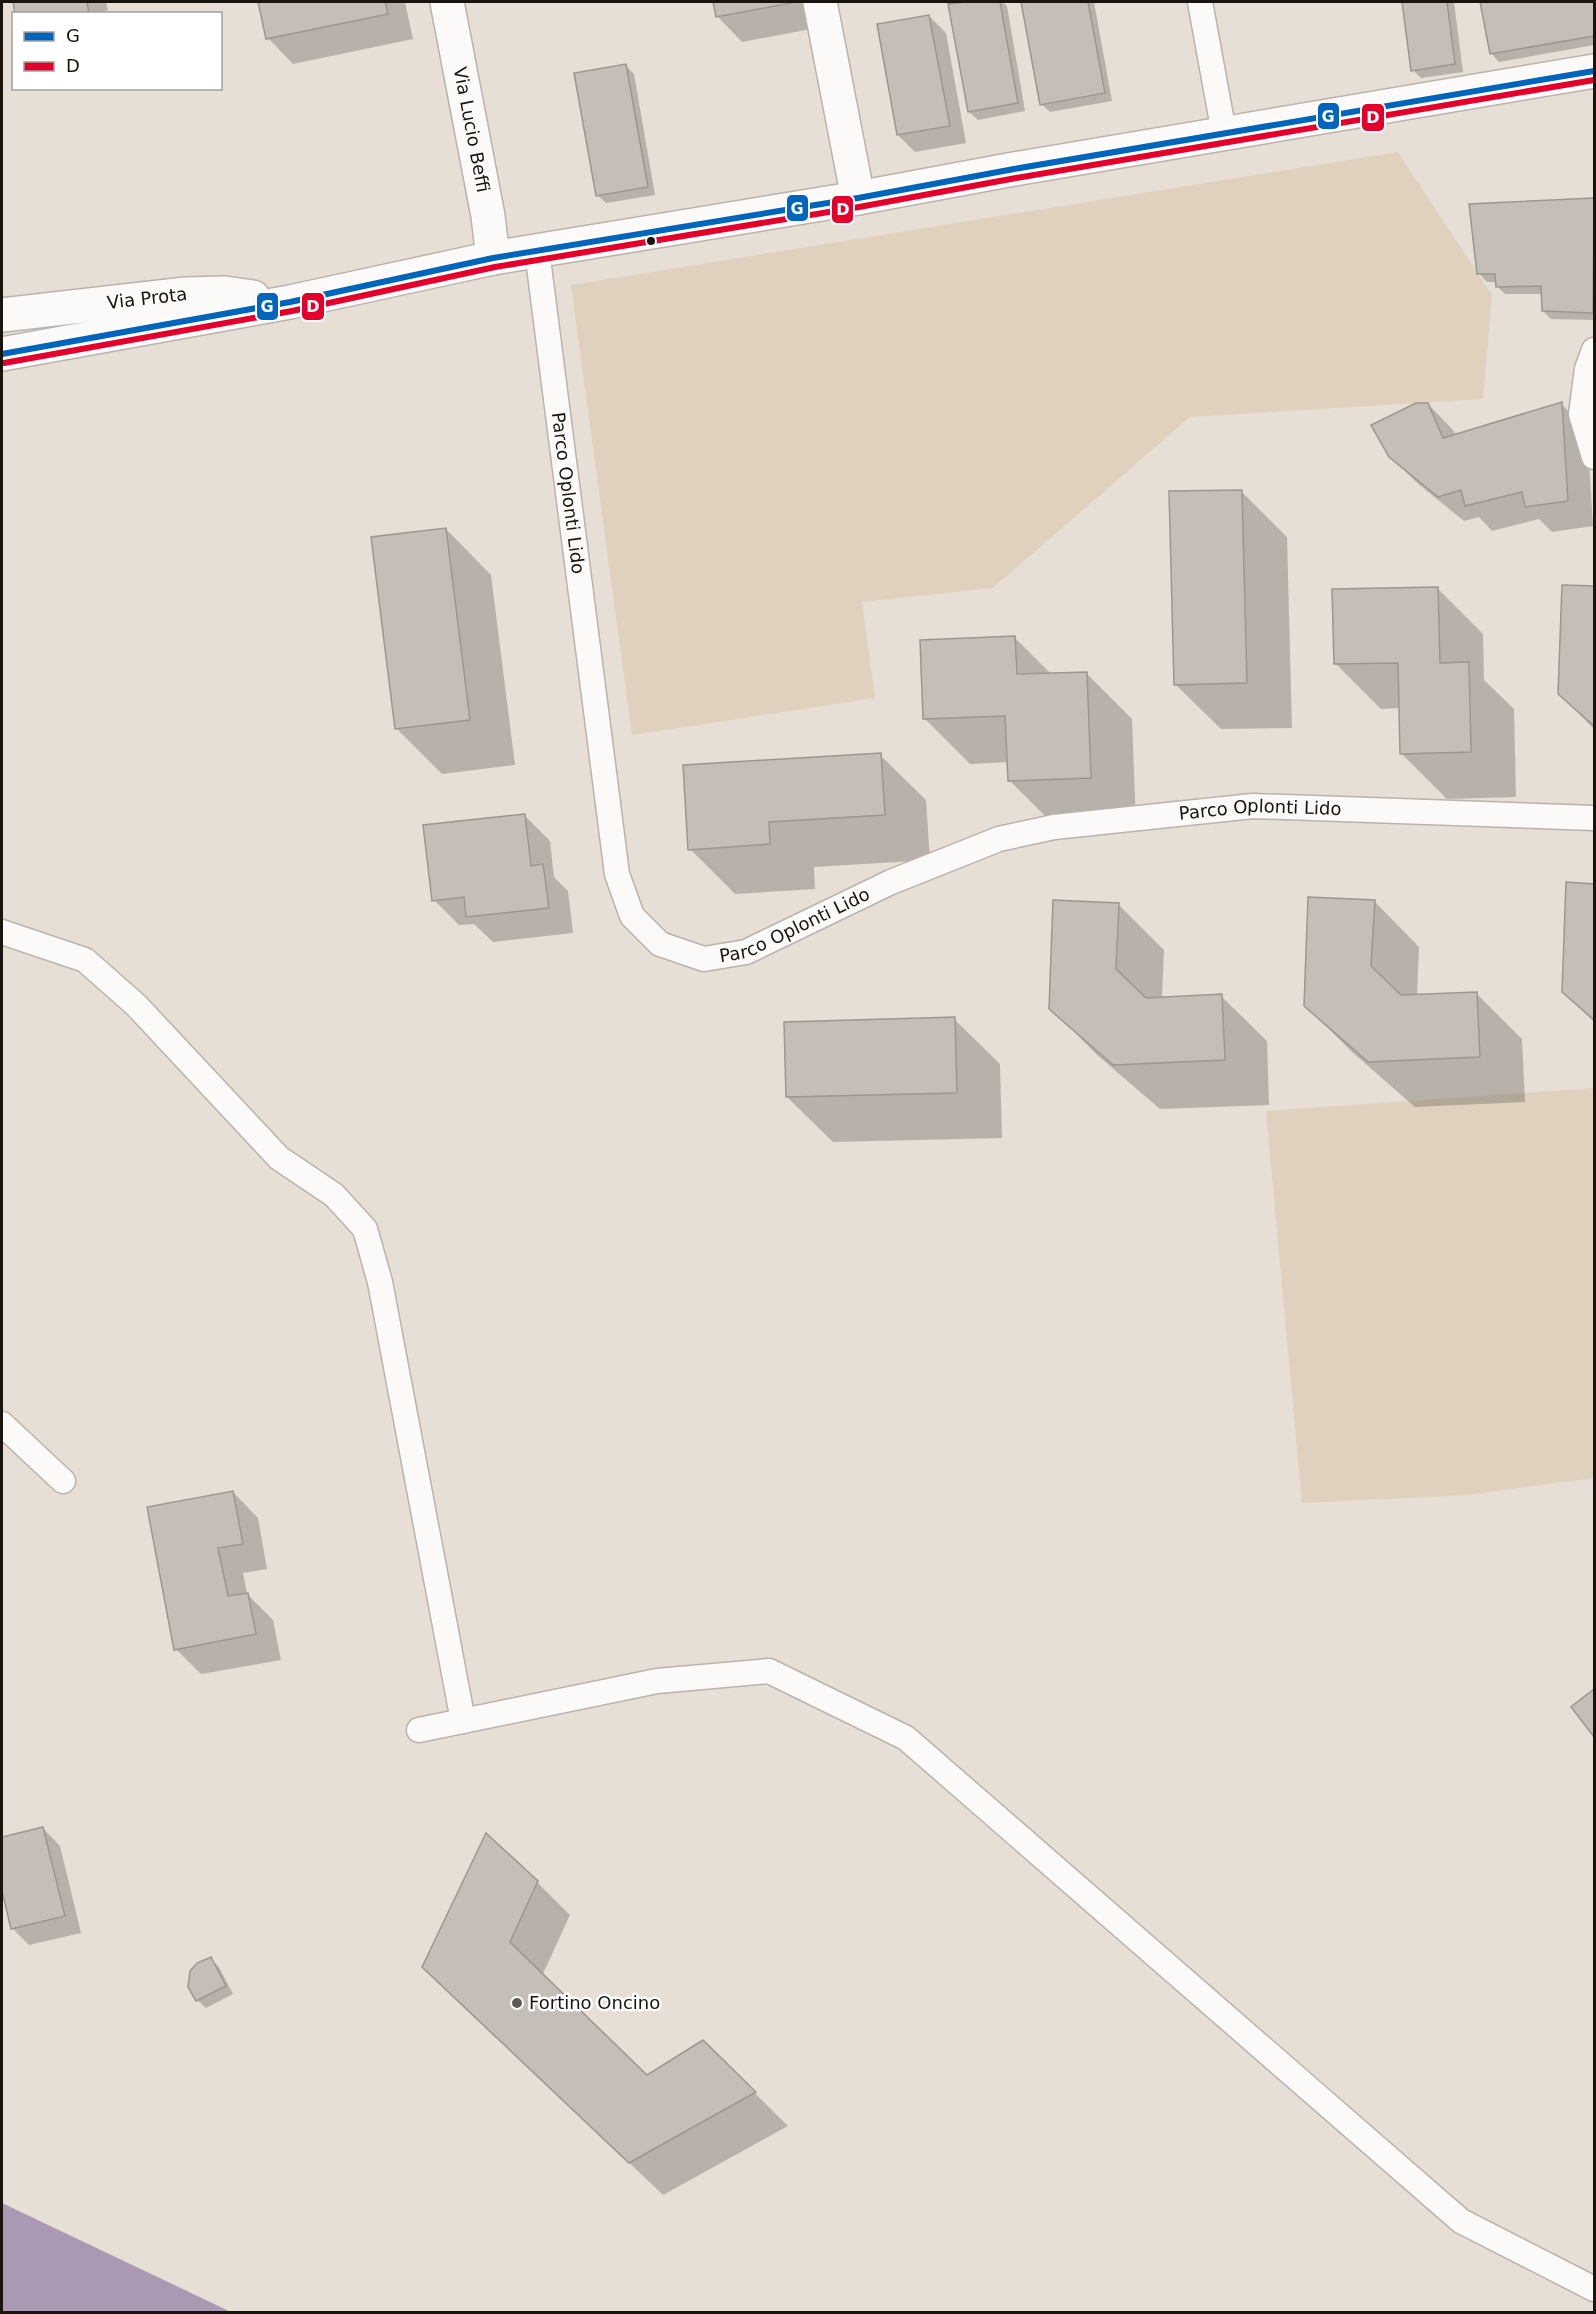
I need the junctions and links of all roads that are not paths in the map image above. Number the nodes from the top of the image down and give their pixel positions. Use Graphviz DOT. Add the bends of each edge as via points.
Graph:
graph roads {
  1 [pos="447,2"];
  2 [pos="820,2"];
  3 [pos="1200,2"];
  4 [pos="1594,71"];
  5 [pos="1224,134"];
  6 [pos="858,198"];
  7 [pos="537,251"];
  8 [pos="493,258"];
  9 [pos="290,302"];
  10 [pos="2,315"];
  11 [pos="1594,350"];
  12 [pos="2,354"];
  13 [pos="1594,457"];
  14 [pos="1594,818"];
  15 [pos="2,932"];
  16 [pos="2,1424"];
  17 [pos="63,1481"];
  18 [pos="463,1721"];
  19 [pos="419,1730"];
  20 [pos="1594,2289"];
  1 -- 8 [label="street, Via Lucio Beffi"];
  2 -- 6 [label="street"];
  3 -- 5 [label="lane"];
  4 -- 5 [label="street, Via Prota"];
  5 -- 6 [label="street, Via Prota"];
  6 -- 7 [label="street, Via Prota"];
  7 -- 8 [label="street, Via Prota"];
  7 -- 14 [label="lane, Parco Oplonti Lido" via="617,874 632,916 660,944 704,959 746,952 891,882 999,839 1054,827 1253,806"];
  8 -- 9 [label="street, Via Prota"];
  9 -- 10 [label="street, Via Prota" via="225,293 186,294"];
  9 -- 12 [label="street, Via Prota"];
  11 -- 13 [label="lane" via="1587,369 1581,414"];
  15 -- 18 [label="lane" via="85,960 136,1005 279,1158 334,1195 365,1229 380,1282"];
  16 -- 17 [label="lane"];
  18 -- 19 [label="lane"];
  18 -- 20 [label="lane" via="657,1681 769,1671 906,1738 1461,2221"];
}
